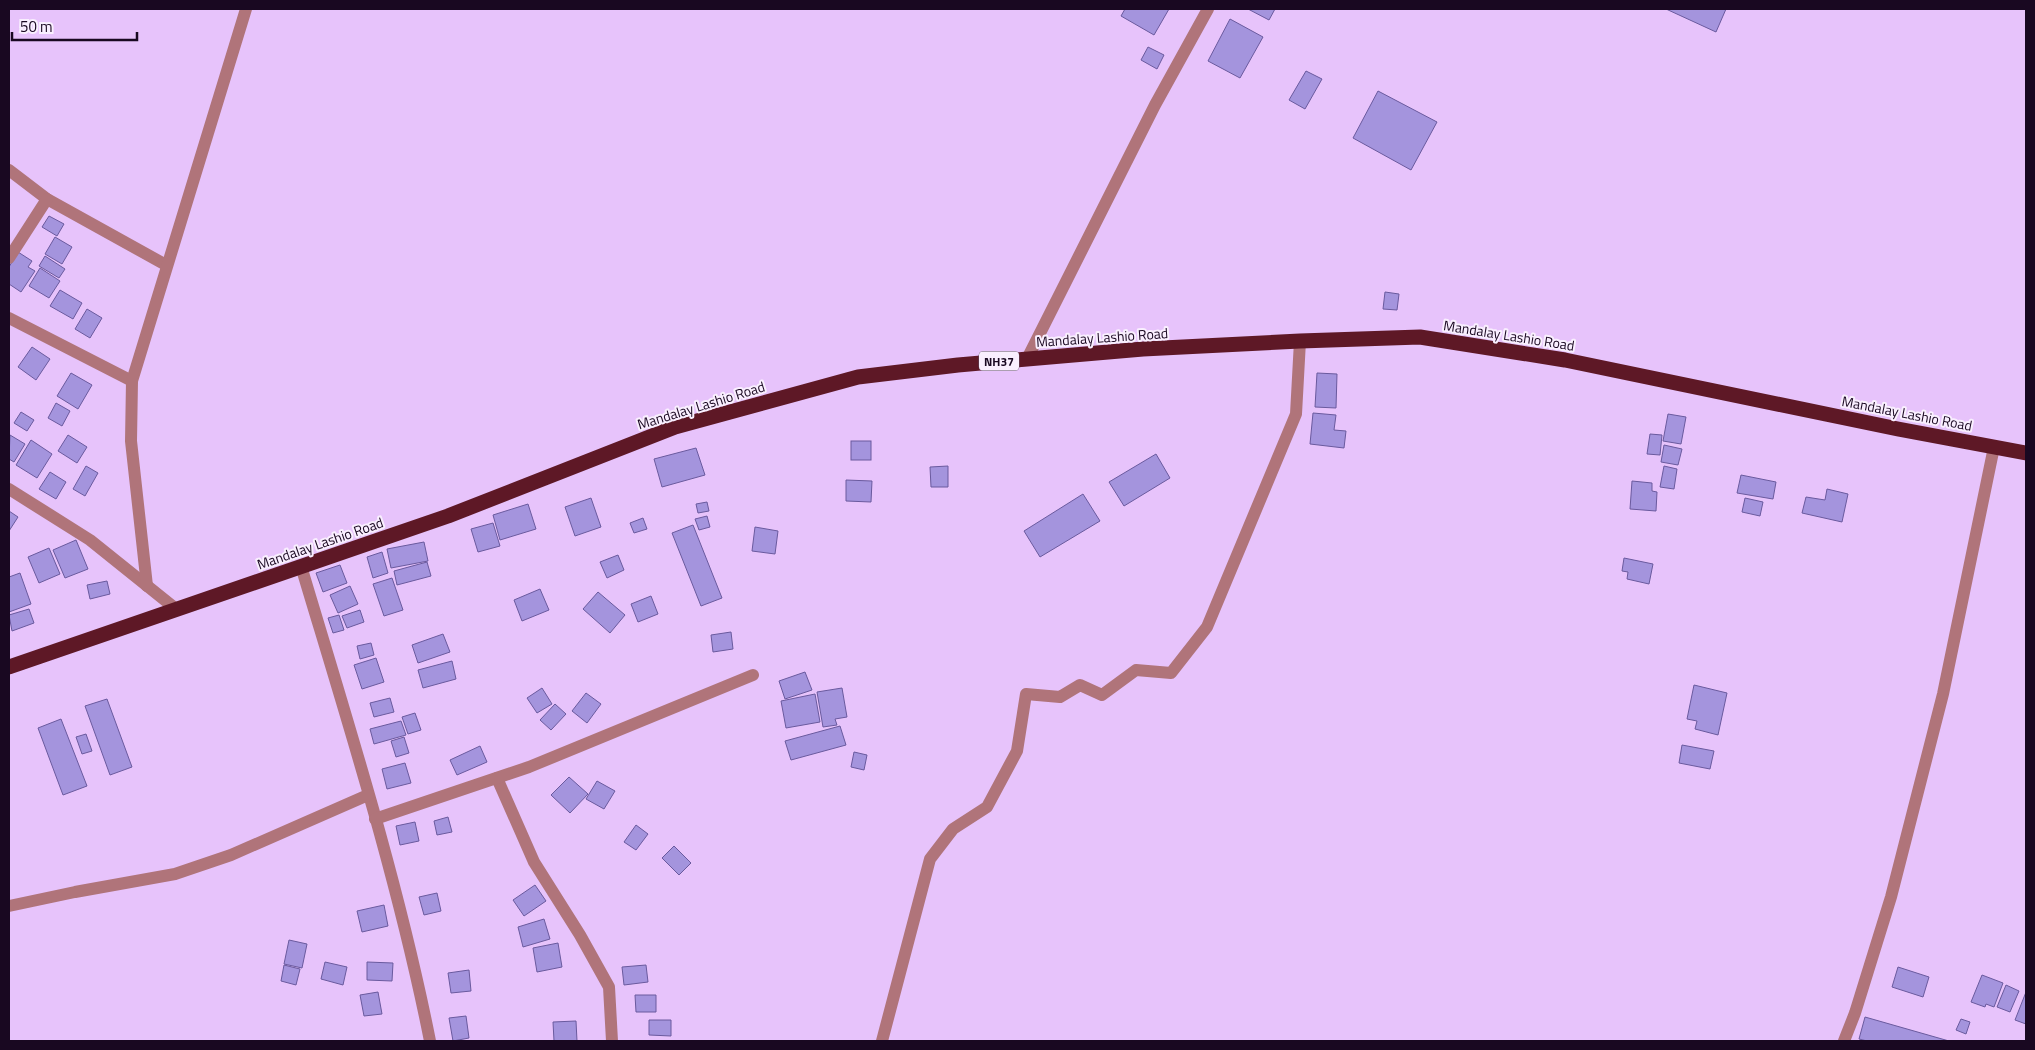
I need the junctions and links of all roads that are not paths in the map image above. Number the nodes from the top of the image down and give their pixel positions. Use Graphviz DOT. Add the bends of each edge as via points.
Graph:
graph roads {
  1 [pos="246,9"];
  2 [pos="1208,9"];
  3 [pos="9,170"];
  4 [pos="46,199"];
  5 [pos="9,258"];
  6 [pos="166,265"];
  7 [pos="9,318"];
  8 [pos="1300,341"];
  9 [pos="1027,359"];
  10 [pos="132,381"];
  11 [pos="1994,447"];
  12 [pos="2026,453"];
  13 [pos="9,489"];
  14 [pos="301,566"];
  15 [pos="147,586"];
  16 [pos="176,609"];
  17 [pos="9,667"];
  18 [pos="753,675"];
  19 [pos="497,778"];
  20 [pos="368,795"];
  21 [pos="375,819"];
  22 [pos="9,906"];
  23 [pos="430,1041"];
  24 [pos="612,1041"];
  25 [pos="882,1041"];
  26 [pos="1844,1041"];
  1 -- 6 [label="street"];
  2 -- 9 [label="street" via="1154,105"];
  3 -- 4 [label="street"];
  4 -- 5 [label="street"];
  4 -- 6 [label="street"];
  6 -- 10 [label="street"];
  7 -- 10 [label="street"];
  8 -- 9 [label="highway, Mandalay Lashio Road / NH37"];
  8 -- 11 [label="highway, Mandalay Lashio Road / NH37" via="1420,337 1565,360"];
  8 -- 25 [label="street" via="1296,414 1207,627 1171,673 1136,670 1102,695 1080,684 1060,697 1026,694 1017,751 987,807 953,829 930,859"];
  9 -- 14 [label="highway, Mandalay Lashio Road / NH37" via="858,377 675,426 448,516"];
  10 -- 15 [label="street" via="131,441"];
  11 -- 12 [label="highway, Mandalay Lashio Road / NH37"];
  11 -- 26 [label="street" via="1943,694 1891,897"];
  13 -- 15 [label="street" via="90,540"];
  14 -- 16 [label="highway, Mandalay Lashio Road / NH37"];
  14 -- 20 [label="street"];
  15 -- 16 [label="street"];
  16 -- 17 [label="highway, Mandalay Lashio Road / NH37"];
  18 -- 19 [label="street"];
  19 -- 21 [label="street"];
  19 -- 24 [label="street" via="534,862 609,988"];
  20 -- 21 [label="street"];
  20 -- 22 [label="street" via="231,855 175,874"];
  21 -- 23 [label="street" via="416,970"];
}
